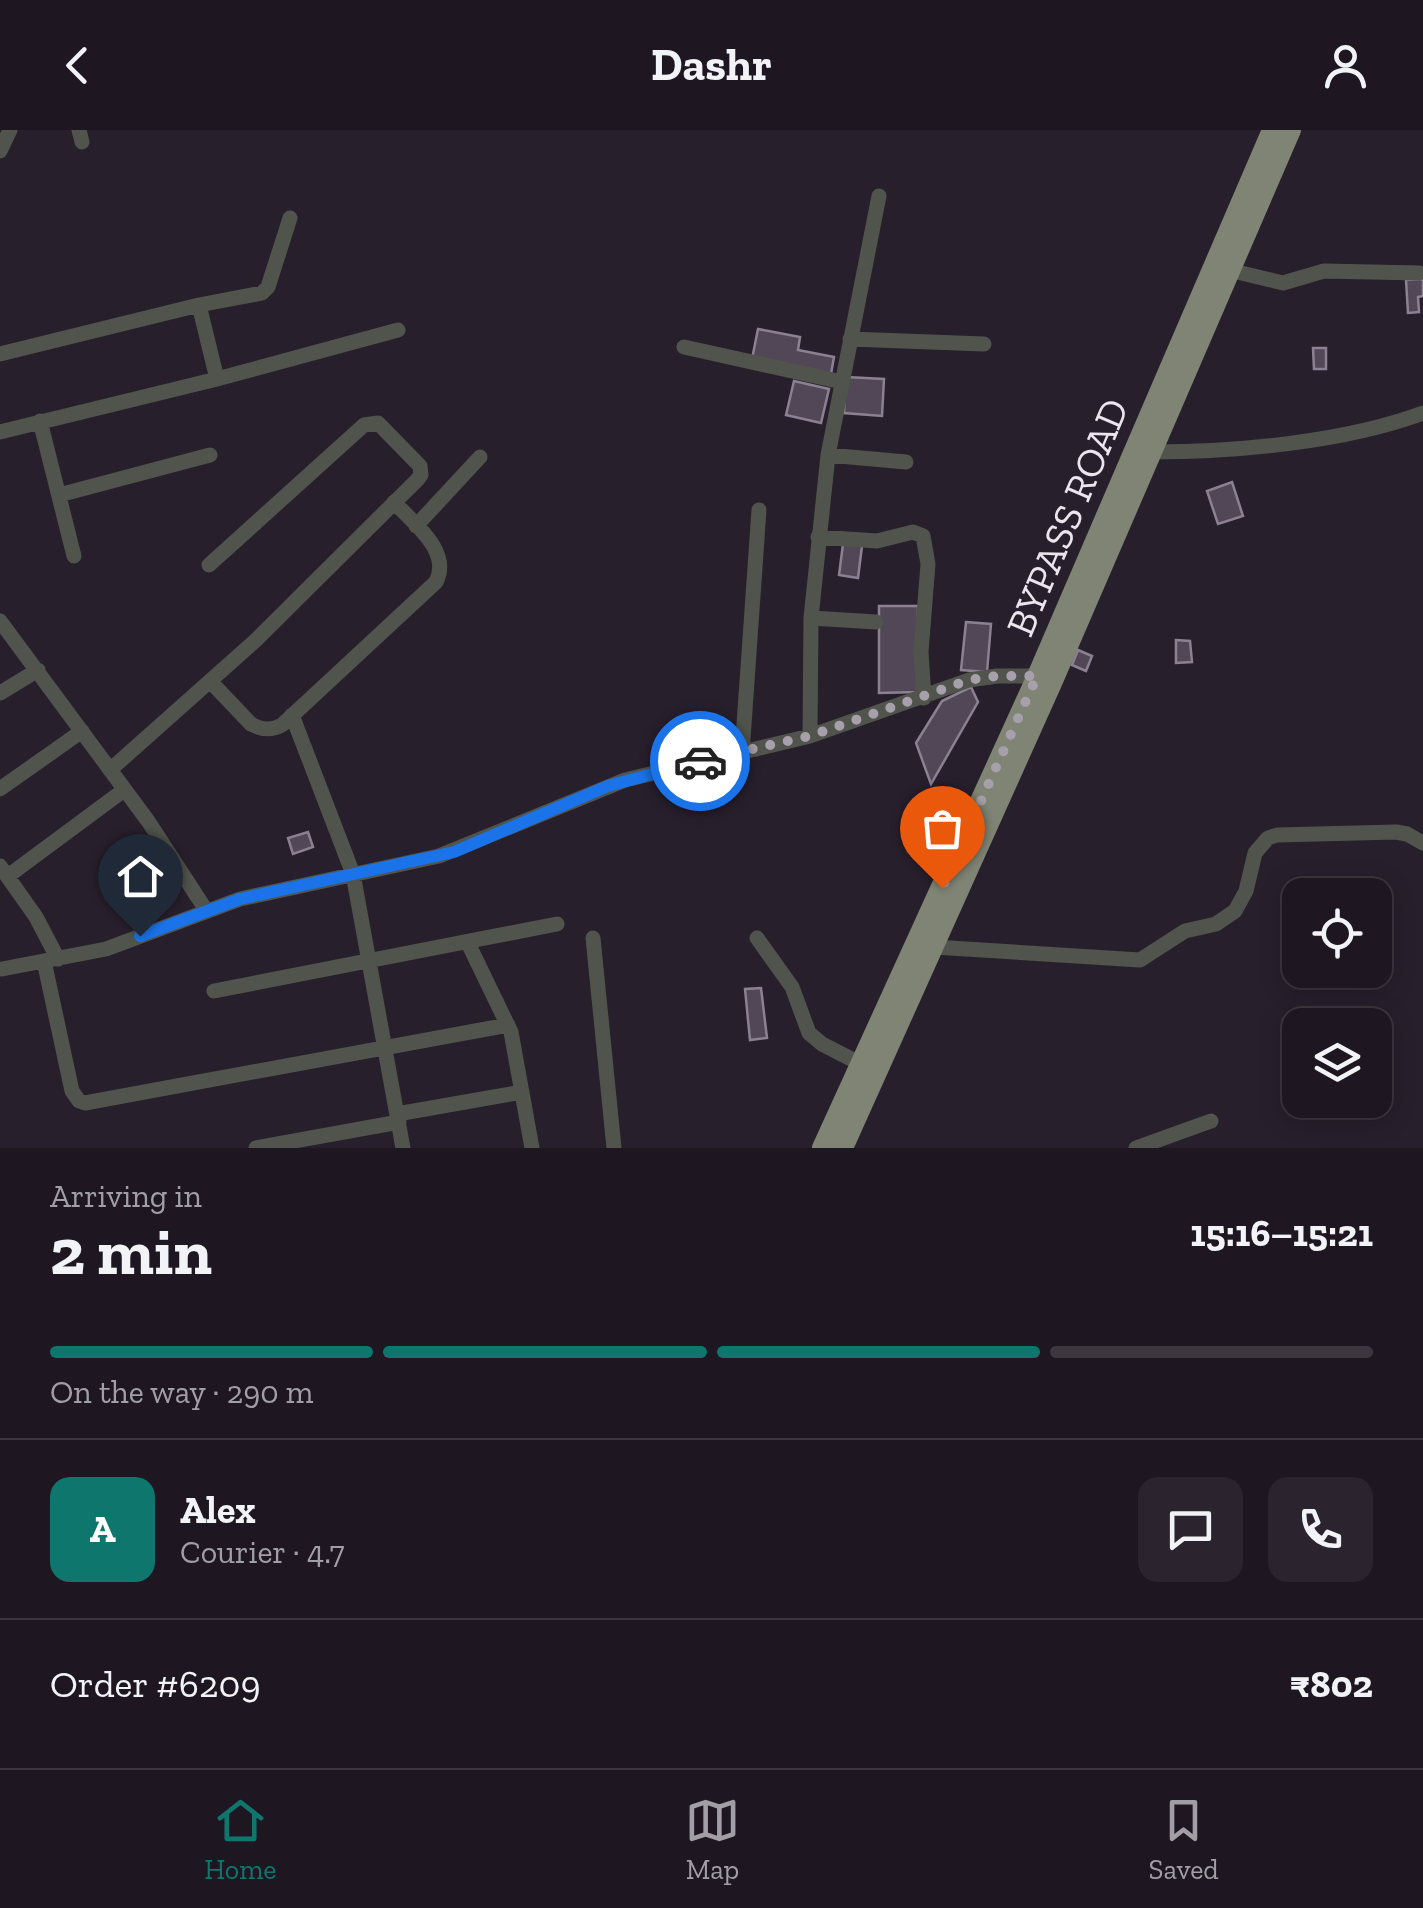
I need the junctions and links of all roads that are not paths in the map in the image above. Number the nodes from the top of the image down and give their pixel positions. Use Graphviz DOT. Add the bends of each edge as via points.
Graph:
graph roads {
  1 [pos="10,130"];
  2 [pos="1272,130"];
  3 [pos="1291,130"];
  4 [pos="0,151"];
  5 [pos="878,196"];
  6 [pos="290,218"];
  7 [pos="1230,270"];
  8 [pos="1420,273"];
  9 [pos="199,304"];
  10 [pos="398,330"];
  11 [pos="850,339"];
  12 [pos="984,344"];
  13 [pos="684,347"];
  14 [pos="0,354"];
  15 [pos="217,380"];
  16 [pos="842,382"];
  17 [pos="1423,413"];
  18 [pos="40,420"];
  19 [pos="0,432"];
  20 [pos="1153,452"];
  21 [pos="210,455"];
  22 [pos="828,455"];
  23 [pos="480,456"];
  24 [pos="906,462"];
  25 [pos="59,495"];
  26 [pos="394,502"];
  27 [pos="758,510"];
  28 [pos="416,526"];
  29 [pos="818,537"];
  30 [pos="74,556"];
  31 [pos="209,565"];
  32 [pos="811,618"];
  33 [pos="0,621"];
  34 [pos="876,622"];
  35 [pos="38,670"];
  36 [pos="1037,676"];
  37 [pos="210,681"];
  38 [pos="0,693"];
  39 [pos="924,698"];
  40 [pos="292,715"];
  41 [pos="82,732"];
  42 [pos="810,736"];
  43 [pos="742,752"];
  44 [pos="110,770"];
  45 [pos="0,790"];
  46 [pos="124,790"];
  47 [pos="1423,843"];
  48 [pos="4,871"];
  49 [pos="353,874"];
  50 [pos="206,910"];
  51 [pos="557,924"];
  52 [pos="592,938"];
  53 [pos="757,938"];
  54 [pos="468,944"];
  55 [pos="934,947"];
  56 [pos="51,960"];
  57 [pos="370,963"];
  58 [pos="2,969"];
  59 [pos="214,991"];
  60 [pos="508,1025"];
  61 [pos="385,1049"];
  62 [pos="860,1064"];
  63 [pos="522,1092"];
  64 [pos="398,1118"];
  65 [pos="1211,1120"];
  66 [pos="256,1148"];
  67 [pos="403,1148"];
  68 [pos="532,1148"];
  69 [pos="614,1148"];
  70 [pos="822,1148"];
  71 [pos="843,1148"];
  72 [pos="1136,1148"];
  1 -- 4 [label="street"];
  2 -- 36 [label="main road, BYPASS ROAD"];
  3 -- 7 [label="main road, BYPASS ROAD"];
  5 -- 11 [label="street"];
  6 -- 9 [label="street" via="262,293"];
  7 -- 8 [label="street" via="1283,284 1324,271"];
  7 -- 20 [label="main road, BYPASS ROAD"];
  9 -- 14 [label="street"];
  9 -- 15 [label="street"];
  10 -- 15 [label="street"];
  11 -- 12 [label="street"];
  11 -- 16 [label="street"];
  13 -- 16 [label="street"];
  15 -- 18 [label="street"];
  16 -- 22 [label="street"];
  17 -- 20 [label="street" via="1320,437"];
  18 -- 19 [label="street"];
  18 -- 25 [label="street"];
  20 -- 55 [label="main road, BYPASS ROAD"];
  21 -- 25 [label="street"];
  22 -- 24 [label="street"];
  22 -- 29 [label="street"];
  23 -- 28 [label="street"];
  25 -- 30 [label="street"];
  26 -- 28 [label="street"];
  26 -- 31 [label="street" via="422,470 378,423 368,422"];
  26 -- 37 [label="street"];
  27 -- 43 [label="street"];
  28 -- 40 [label="street" via="436,549 436,582"];
  29 -- 32 [label="street"];
  29 -- 39 [label="street" via="923,536"];
  32 -- 34 [label="street"];
  32 -- 42 [label="street"];
  33 -- 35 [label="street"];
  35 -- 38 [label="street"];
  35 -- 41 [label="street"];
  36 -- 39 [label="street" via="969,680"];
  36 -- 62 [label="main road, BYPASS ROAD"];
  37 -- 40 [label="street" via="258,728 274,729"];
  37 -- 44 [label="street"];
  39 -- 42 [label="street"];
  40 -- 49 [label="street"];
  41 -- 44 [label="street"];
  41 -- 45 [label="street"];
  42 -- 43 [label="street"];
  43 -- 49 [label="street" via="624,780 454,852"];
  44 -- 46 [label="street"];
  46 -- 48 [label="street"];
  46 -- 50 [label="street"];
  47 -- 55 [label="street" via="1396,832 1268,838 1256,852 1235,911 1216,924 1185,931 1140,960"];
  48 -- 56 [label="street" via="36,916"];
  49 -- 50 [label="street"];
  49 -- 57 [label="street"];
  50 -- 56 [label="street" via="106,949"];
  51 -- 54 [label="street"];
  52 -- 69 [label="street"];
  53 -- 62 [label="street" via="792,986 809,1033"];
  54 -- 57 [label="street"];
  54 -- 60 [label="street"];
  55 -- 71 [label="main road, BYPASS ROAD"];
  56 -- 58 [label="street"];
  56 -- 61 [label="street" via="78,1101"];
  57 -- 59 [label="street"];
  57 -- 61 [label="street"];
  60 -- 61 [label="street"];
  60 -- 63 [label="street"];
  61 -- 64 [label="street"];
  62 -- 70 [label="main road, BYPASS ROAD"];
  63 -- 64 [label="street"];
  63 -- 68 [label="street"];
  64 -- 66 [label="street"];
  64 -- 67 [label="street"];
  65 -- 72 [label="street"];
}
